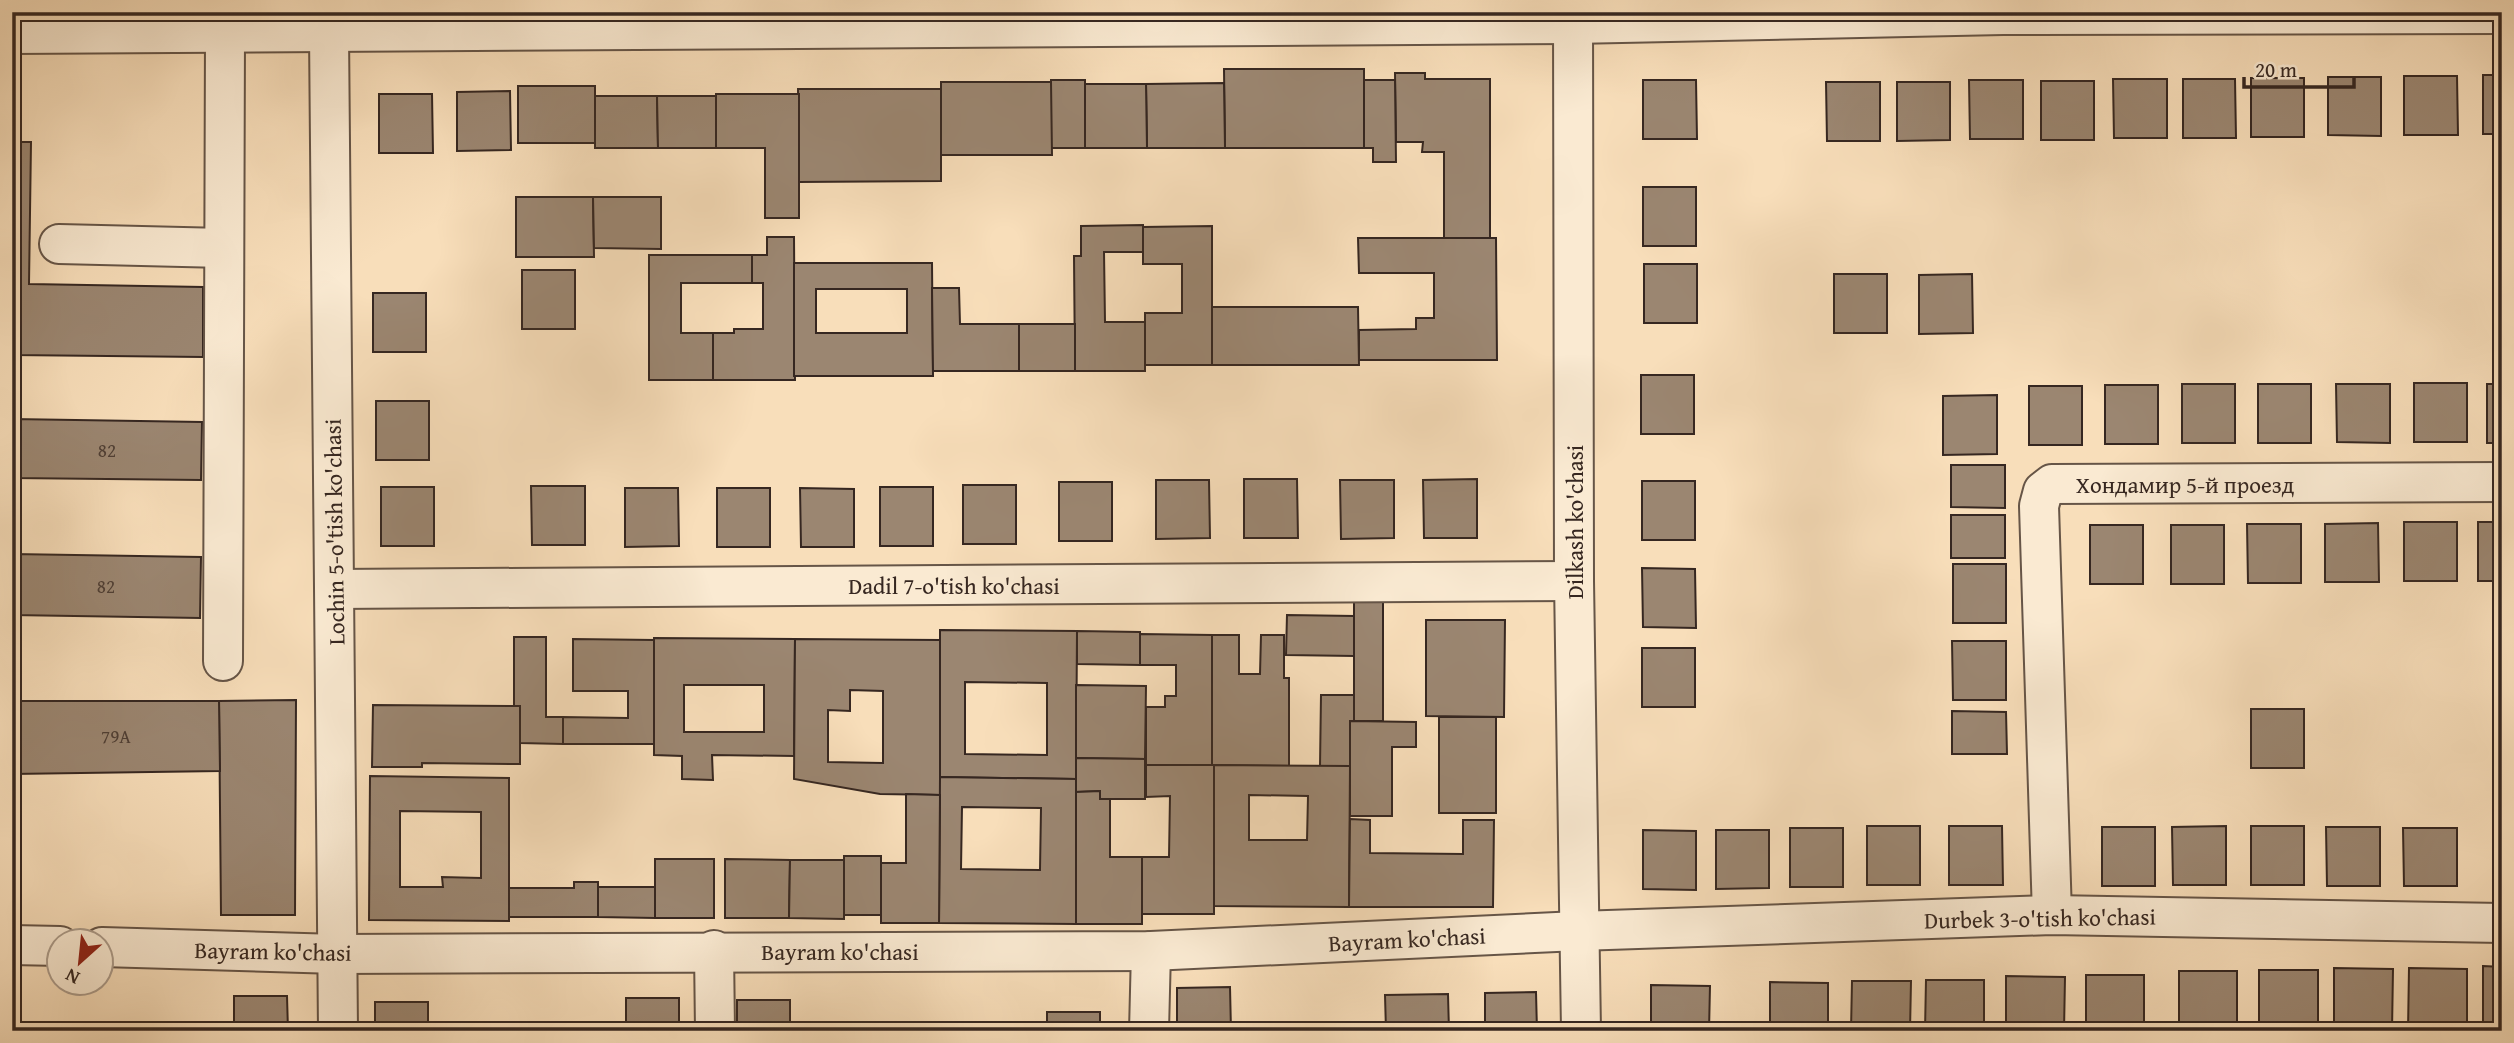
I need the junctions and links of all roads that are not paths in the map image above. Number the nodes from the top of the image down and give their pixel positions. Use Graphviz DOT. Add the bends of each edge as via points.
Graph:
graph roads {
  1 [pos="2003,14"];
  2 [pos="2502,14"];
  3 [pos="1573,18"];
  4 [pos="328,33"];
  5 [pos="12,34"];
  6 [pos="225,34"];
  7 [pos="59,244"];
  8 [pos="224,248"];
  9 [pos="2502,482"];
  10 [pos="1574,581"];
  11 [pos="335,589"];
  12 [pos="223,661"];
  13 [pos="2052,915"];
  14 [pos="2502,923"];
  15 [pos="1578,930"];
  16 [pos="12,945"];
  17 [pos="46,946"];
  18 [pos="116,947"];
  19 [pos="714,950"];
  20 [pos="1151,951"];
  21 [pos="337,954"];
  22 [pos="338,1031"];
  23 [pos="715,1031"];
  24 [pos="1149,1031"];
  25 [pos="1581,1031"];
  1 -- 2 [label="street"];
  1 -- 3 [label="street"];
  3 -- 4 [label="street"];
  3 -- 10 [label="street, Dilkash ko'chasi"];
  4 -- 6 [label="street"];
  4 -- 11 [label="street, Lochin 5-o'tish ko'chasi"];
  5 -- 6 [label="street"];
  6 -- 8 [label="street"];
  7 -- 8 [label="street"];
  8 -- 12 [label="street"];
  9 -- 13 [label="street, Хондамир 5-й проезд" via="2052,484 2043,491 2039,506"];
  10 -- 11 [label="street, Dadil 7-o'tish ko'chasi"];
  10 -- 15 [label="street, Dilkash ko'chasi"];
  11 -- 21 [label="street, Lochin 5-o'tish ko'chasi"];
  13 -- 14 [label="street, Durbek 3-o'tish ko'chasi"];
  13 -- 15 [label="street, Durbek 3-o'tish ko'chasi"];
  15 -- 20 [label="street, Bayram ko'chasi"];
  15 -- 25 [label="street, Dilkash ko'chasi"];
  16 -- 17 [label="street"];
  18 -- 21 [label="street, Bayram ko'chasi"];
  19 -- 20 [label="street, Bayram ko'chasi"];
  19 -- 21 [label="street, Bayram ko'chasi"];
  19 -- 23 [label="street"];
  20 -- 24 [label="street"];
  21 -- 22 [label="street, Lochin 5-o'tish ko'chasi"];
}
